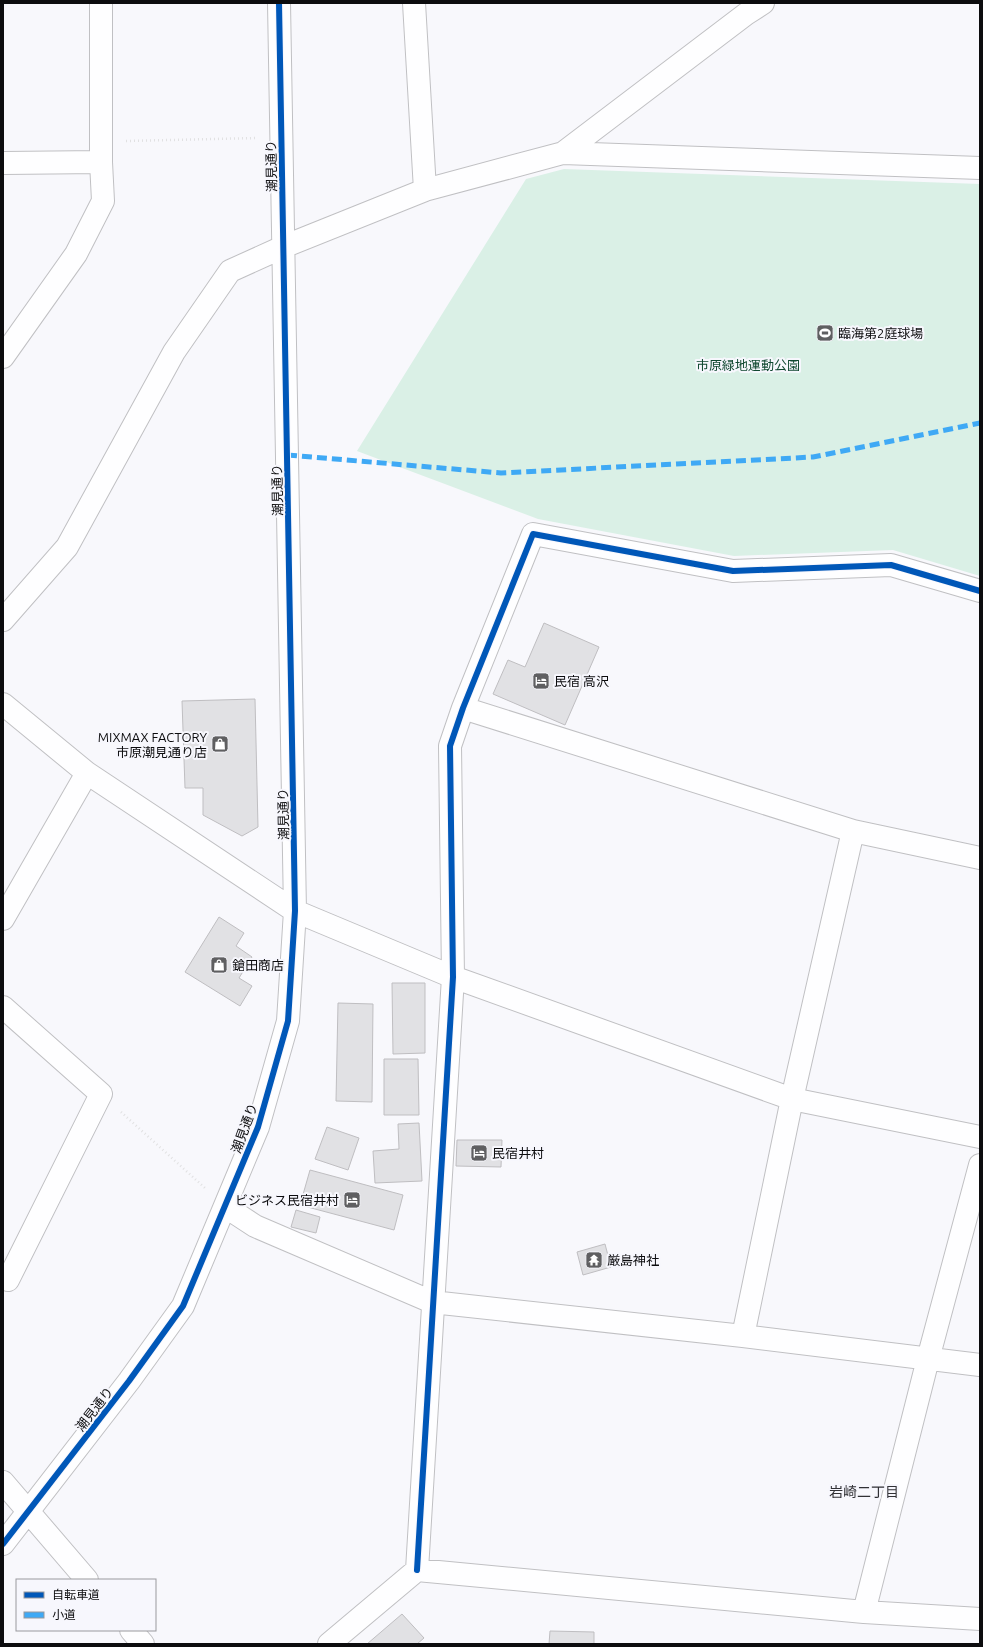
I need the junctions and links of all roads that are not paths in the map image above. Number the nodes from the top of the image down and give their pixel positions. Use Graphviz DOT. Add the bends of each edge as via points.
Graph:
graph roads {
  1 [pos="101,3"];
  2 [pos="279,3"];
  3 [pos="414,3"];
  4 [pos="747,7"];
  5 [pos="101,152"];
  6 [pos="563,154"];
  7 [pos="3,163"];
  8 [pos="980,168"];
  9 [pos="425,190"];
  10 [pos="283,247"];
  11 [pos="3,356"];
  12 [pos="980,591"];
  13 [pos="3,620"];
  14 [pos="3,704"];
  15 [pos="463,708"];
  16 [pos="87,773"];
  17 [pos="853,831"];
  18 [pos="980,858"];
  19 [pos="295,911"];
  20 [pos="3,919"];
  21 [pos="453,977"];
  22 [pos="3,1007"];
  23 [pos="792,1099"];
  24 [pos="980,1137"];
  25 [pos="980,1165"];
  26 [pos="226,1207"];
  27 [pos="3,1276"];
  28 [pos="432,1302"];
  29 [pos="743,1336"];
  30 [pos="928,1359"];
  31 [pos="980,1365"];
  32 [pos="3,1482"];
  33 [pos="29,1512"];
  34 [pos="3,1544"];
  35 [pos="417,1570"];
  36 [pos="86,1579"];
  37 [pos="864,1612"];
  38 [pos="980,1619"];
  39 [pos="131,1631"];
  40 [pos="143,1644"];
  41 [pos="329,1644"];
  1 -- 5 [label="street"];
  2 -- 10 [label="street, 潮見通り"];
  3 -- 9 [label="street"];
  4 -- 6 [label="street"];
  5 -- 7 [label="street"];
  5 -- 11 [label="street" via="103,201 76,254"];
  6 -- 8 [label="street"];
  6 -- 9 [label="street"];
  9 -- 10 [label="street"];
  10 -- 13 [label="street" via="230,271 174,352 67,547"];
  10 -- 19 [label="street, 潮見通り"];
  12 -- 15 [label="street" via="891,565 733,571 533,534"];
  14 -- 16 [label="street"];
  15 -- 17 [label="street"];
  15 -- 21 [label="street" via="450,746"];
  16 -- 19 [label="street"];
  16 -- 20 [label="street"];
  17 -- 18 [label="street"];
  17 -- 23 [label="street"];
  19 -- 21 [label="street"];
  19 -- 26 [label="street, 潮見通り" via="288,1021 258,1127"];
  21 -- 23 [label="street"];
  21 -- 28 [label="street"];
  22 -- 27 [label="street" via="101,1094 8,1280"];
  23 -- 24 [label="street"];
  23 -- 29 [label="street"];
  25 -- 30 [label="street"];
  26 -- 28 [label="street" via="255,1226"];
  26 -- 33 [label="street, 潮見通り" via="183,1306 130,1381"];
  28 -- 29 [label="street"];
  28 -- 35 [label="street"];
  29 -- 30 [label="street"];
  30 -- 31 [label="street"];
  30 -- 37 [label="street"];
  32 -- 33 [label="street"];
  33 -- 34 [label="street, 潮見通り"];
  33 -- 36 [label="street"];
  35 -- 37 [label="street"];
  35 -- 41 [label="street"];
  37 -- 38 [label="street"];
  39 -- 40 [label="street"];
}
